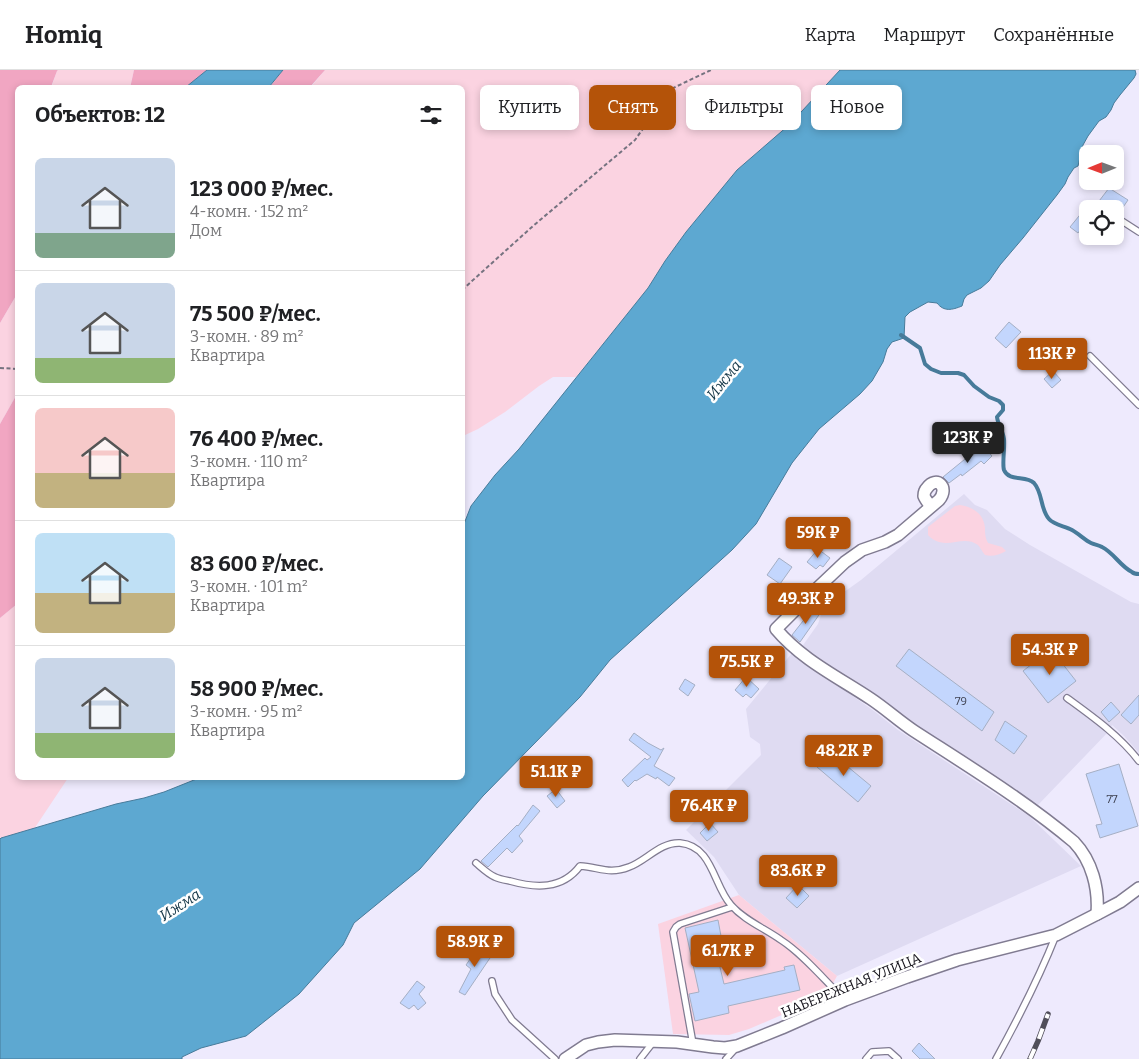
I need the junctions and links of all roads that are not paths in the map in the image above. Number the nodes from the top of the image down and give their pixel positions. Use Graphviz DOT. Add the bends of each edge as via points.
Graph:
graph roads {
  1 [pos="1124,221"];
  2 [pos="1139,232"];
  3 [pos="1090,356"];
  4 [pos="1139,405"];
  5 [pos="931,507"];
  6 [pos="1067,698"];
  7 [pos="1139,762"];
  8 [pos="476,863"];
  9 [pos="1139,888"];
  10 [pos="732,907"];
  11 [pos="1097,914"];
  12 [pos="1056,935"];
  13 [pos="492,980"];
  14 [pos="845,1000"];
  15 [pos="654,1041"];
  16 [pos="693,1044"];
  17 [pos="738,1046"];
  18 [pos="556,1059"];
  19 [pos="566,1059"];
  20 [pos="640,1059"];
  21 [pos="726,1059"];
  22 [pos="866,1059"];
  23 [pos="898,1059"];
  24 [pos="996,1059"];
  1 -- 2 [label="lane"];
  3 -- 4 [label="lane"];
  5 -- 11 [label="street" via="892,540 862,550 850,558 776,629 808,659 989,779 1074,842 1082,850 1091,869 1097,892"];
  6 -- 7 [label="lane" via="1110,730"];
  8 -- 10 [label="lane" via="495,877 545,886 566,878 580,866 620,870 664,846 685,844 708,861"];
  9 -- 11 [label="street, НАБЕРЕЖНАЯ УЛИЦА"];
  10 -- 14 [label="lane" via="782,941"];
  10 -- 16 [label="lane" via="680,924 673,932"];
  11 -- 12 [label="street, НАБЕРЕЖНАЯ УЛИЦА"];
  12 -- 14 [label="street, НАБЕРЕЖНАЯ УЛИЦА" via="957,960"];
  12 -- 24 [label="lane"];
  13 -- 18 [label="lane" via="495,994 512,1020"];
  14 -- 17 [label="street, НАБЕРЕЖНАЯ УЛИЦА"];
  15 -- 16 [label="street, НАБЕРЕЖНАЯ УЛИЦА"];
  15 -- 19 [label="street, НАБЕРЕЖНАЯ УЛИЦА" via="598,1042"];
  15 -- 20 [label="lane"];
  16 -- 17 [label="street, НАБЕРЕЖНАЯ УЛИЦА" via="725,1048"];
  17 -- 21 [label="lane"];
  22 -- 23 [label="lane" via="872,1052 889,1051"];
}
